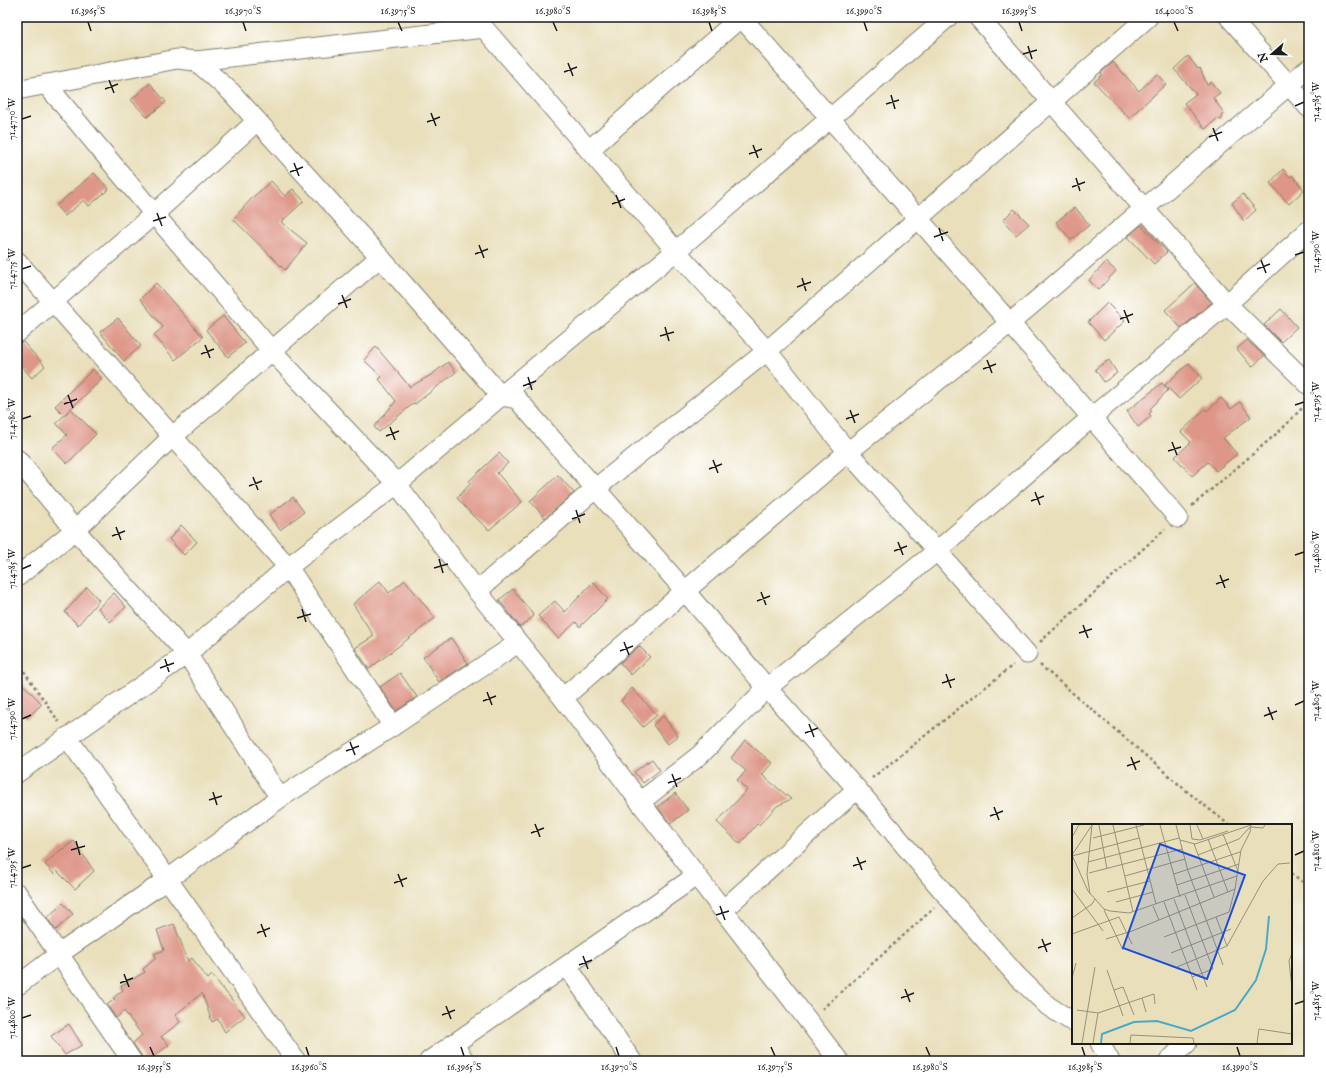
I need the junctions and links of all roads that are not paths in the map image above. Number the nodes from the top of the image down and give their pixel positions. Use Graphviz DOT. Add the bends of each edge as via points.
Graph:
graph roads {
  1 [pos="741,17"];
  2 [pos="948,17"];
  3 [pos="978,17"];
  4 [pos="1148,17"];
  5 [pos="1229,17"];
  6 [pos="196,61"];
  7 [pos="1309,68"];
  8 [pos="46,84"];
  9 [pos="1289,85"];
  10 [pos="17,90"];
  11 [pos="1051,102"];
  12 [pos="1309,108"];
  13 [pos="831,118"];
  14 [pos="257,121"];
  15 [pos="589,150"];
  16 [pos="1145,209"];
  17 [pos="154,214"];
  18 [pos="918,218"];
  19 [pos="1309,230"];
  20 [pos="676,251"];
  21 [pos="380,257"];
  22 [pos="17,261"];
  23 [pos="53,302"];
  24 [pos="1227,304"];
  25 [pos="1010,322"];
  26 [pos="17,333"];
  27 [pos="272,351"];
  28 [pos="767,351"];
  29 [pos="1309,385"];
  30 [pos="501,396"];
  31 [pos="1092,417"];
  32 [pos="172,437"];
  33 [pos="848,452"];
  34 [pos="17,459"];
  35 [pos="397,484"];
  36 [pos="596,488"];
  37 [pos="1178,518"];
  38 [pos="75,530"];
  39 [pos="937,551"];
  40 [pos="288,567"];
  41 [pos="17,577"];
  42 [pos="477,591"];
  43 [pos="685,591"];
  44 [pos="518,643"];
  45 [pos="187,654"];
  46 [pos="1027,654"];
  47 [pos="767,688"];
  48 [pos="563,698"];
  49 [pos="393,726"];
  50 [pos="67,736"];
  51 [pos="17,773"];
  52 [pos="857,789"];
  53 [pos="280,798"];
  54 [pos="640,802"];
  55 [pos="696,876"];
  56 [pos="168,879"];
  57 [pos="17,893"];
  58 [pos="723,910"];
  59 [pos="59,954"];
  60 [pos="567,966"];
  61 [pos="17,986"];
  62 [pos="1072,1021"];
  63 [pos="453,1044"];
  64 [pos="1101,1044"];
  65 [pos="1186,1044"];
  66 [pos="132,1061"];
  67 [pos="296,1061"];
  68 [pos="429,1061"];
  69 [pos="465,1061"];
  70 [pos="632,1061"];
  71 [pos="839,1061"];
  72 [pos="1110,1061"];
  73 [pos="1169,1061"];
  1 -- 13 [label="street"];
  1 -- 15 [label="street"];
  2 -- 13 [label="street"];
  3 -- 11 [label="street"];
  4 -- 11 [label="street"];
  5 -- 9 [label="street"];
  6 -- 8 [label="street" via="177,59"];
  6 -- 14 [label="street"];
  6 -- 15 [label="street" via="484,28"];
  7 -- 9 [label="street"];
  8 -- 10 [label="street"];
  8 -- 17 [label="street"];
  9 -- 12 [label="street"];
  9 -- 16 [label="street"];
  11 -- 16 [label="street"];
  11 -- 18 [label="street"];
  13 -- 18 [label="street"];
  13 -- 20 [label="street"];
  14 -- 17 [label="street"];
  14 -- 21 [label="street"];
  15 -- 20 [label="street"];
  16 -- 24 [label="street"];
  16 -- 25 [label="street"];
  17 -- 23 [label="street"];
  17 -- 27 [label="street"];
  18 -- 25 [label="street"];
  18 -- 28 [label="street"];
  19 -- 24 [label="street"];
  20 -- 28 [label="street"];
  20 -- 30 [label="street"];
  21 -- 27 [label="street"];
  21 -- 30 [label="street"];
  22 -- 23 [label="street"];
  23 -- 26 [label="street"];
  23 -- 32 [label="street"];
  24 -- 29 [label="street"];
  24 -- 31 [label="street"];
  25 -- 31 [label="street"];
  25 -- 33 [label="street"];
  27 -- 32 [label="street"];
  27 -- 35 [label="street"];
  28 -- 33 [label="street"];
  28 -- 36 [label="street"];
  30 -- 35 [label="street"];
  30 -- 36 [label="street" via="517,399"];
  31 -- 37 [label="street"];
  31 -- 39 [label="street"];
  32 -- 38 [label="street"];
  32 -- 40 [label="street"];
  33 -- 39 [label="street"];
  33 -- 43 [label="street"];
  34 -- 38 [label="street"];
  35 -- 40 [label="street"];
  35 -- 42 [label="street"];
  36 -- 42 [label="street"];
  36 -- 43 [label="street"];
  38 -- 41 [label="street"];
  38 -- 45 [label="street"];
  39 -- 46 [label="street"];
  39 -- 47 [label="street"];
  40 -- 45 [label="street"];
  40 -- 49 [label="street"];
  42 -- 44 [label="street"];
  43 -- 47 [label="street"];
  43 -- 48 [label="street"];
  44 -- 48 [label="street"];
  44 -- 49 [label="street"];
  45 -- 50 [label="street"];
  45 -- 53 [label="street"];
  47 -- 52 [label="street"];
  47 -- 54 [label="street" via="700,754"];
  48 -- 54 [label="street"];
  49 -- 53 [label="street"];
  50 -- 51 [label="street"];
  50 -- 56 [label="street"];
  52 -- 58 [label="street"];
  52 -- 62 [label="street" via="1016,975 1048,1006"];
  53 -- 56 [label="street"];
  54 -- 55 [label="street"];
  55 -- 58 [label="street"];
  55 -- 60 [label="street"];
  56 -- 59 [label="street"];
  56 -- 67 [label="street"];
  57 -- 59 [label="street"];
  58 -- 71 [label="street"];
  59 -- 61 [label="street"];
  59 -- 66 [label="street"];
  60 -- 63 [label="street"];
  60 -- 70 [label="street"];
  63 -- 68 [label="street"];
  63 -- 69 [label="street"];
  64 -- 72 [label="street"];
  65 -- 73 [label="street"];
}
